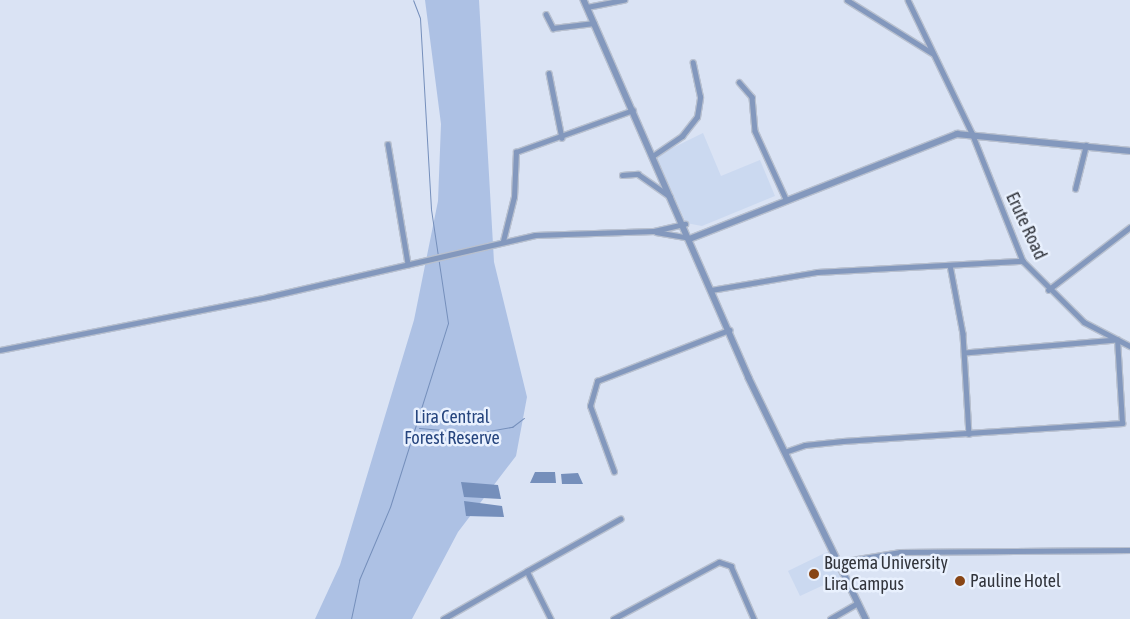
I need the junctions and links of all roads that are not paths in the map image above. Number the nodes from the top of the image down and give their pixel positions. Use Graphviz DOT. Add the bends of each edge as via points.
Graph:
graph roads {
  1 [pos="584,0"];
  2 [pos="624,0"];
  3 [pos="629,0"];
  4 [pos="847,0"];
  5 [pos="908,0"];
  6 [pos="587,7"];
  7 [pos="546,14"];
  8 [pos="594,23"];
  9 [pos="933,54"];
  10 [pos="693,63"];
  11 [pos="549,72"];
  12 [pos="738,82"];
  13 [pos="633,110"];
  14 [pos="972,132"];
  15 [pos="562,138"];
  16 [pos="388,144"];
  17 [pos="1086,145"];
  18 [pos="1130,151"];
  19 [pos="654,155"];
  20 [pos="622,175"];
  21 [pos="1075,189"];
  22 [pos="672,197"];
  23 [pos="786,199"];
  24 [pos="685,224"];
  25 [pos="1130,227"];
  26 [pos="654,231"];
  27 [pos="692,238"];
  28 [pos="503,241"];
  29 [pos="1023,261"];
  30 [pos="408,264"];
  31 [pos="950,265"];
  32 [pos="711,290"];
  33 [pos="1048,290"];
  34 [pos="729,330"];
  35 [pos="1130,338"];
  36 [pos="1116,340"];
  37 [pos="1127,345"];
  38 [pos="0,350"];
  39 [pos="965,353"];
  40 [pos="969,434"];
  41 [pos="785,452"];
  42 [pos="614,472"];
  43 [pos="620,519"];
  44 [pos="1130,550"];
  45 [pos="839,562"];
  46 [pos="527,571"];
  47 [pos="858,603"];
  48 [pos="443,619"];
  49 [pos="551,619"];
  50 [pos="613,619"];
  51 [pos="754,619"];
  52 [pos="830,619"];
  53 [pos="866,619"];
  1 -- 6 [label="street"];
  2 -- 3 [label="street"];
  2 -- 6 [label="street"];
  4 -- 9 [label="street"];
  5 -- 9 [label="street, Erute Road"];
  6 -- 8 [label="street"];
  7 -- 8 [label="street" via="553,28"];
  8 -- 13 [label="street"];
  9 -- 14 [label="street, Erute Road"];
  10 -- 19 [label="street" via="700,97 697,117 682,136"];
  11 -- 15 [label="street"];
  12 -- 23 [label="street" via="752,97 755,131"];
  13 -- 15 [label="street"];
  13 -- 19 [label="street"];
  14 -- 17 [label="street"];
  14 -- 23 [label="street"];
  14 -- 29 [label="street, Erute Road"];
  15 -- 28 [label="street" via="516,152 514,190"];
  16 -- 30 [label="street"];
  17 -- 18 [label="street"];
  17 -- 21 [label="street"];
  19 -- 22 [label="street"];
  20 -- 22 [label="street" via="638,174"];
  22 -- 24 [label="street"];
  23 -- 27 [label="street"];
  24 -- 26 [label="street"];
  24 -- 27 [label="street"];
  25 -- 33 [label="street"];
  26 -- 27 [label="street"];
  26 -- 28 [label="street" via="564,232"];
  27 -- 32 [label="street"];
  28 -- 30 [label="street"];
  29 -- 31 [label="street"];
  29 -- 33 [label="street, Erute Road"];
  30 -- 38 [label="street"];
  31 -- 32 [label="street" via="789,275"];
  31 -- 39 [label="street"];
  32 -- 34 [label="street"];
  33 -- 36 [label="street, Erute Road" via="1084,322"];
  34 -- 41 [label="street"];
  34 -- 42 [label="street" via="597,381 590,406"];
  35 -- 37 [label="street"];
  36 -- 37 [label="street, Erute Road"];
  36 -- 39 [label="street"];
  36 -- 40 [label="street" via="1122,423"];
  39 -- 40 [label="street"];
  40 -- 41 [label="street" via="805,444"];
  41 -- 45 [label="street"];
  43 -- 46 [label="street"];
  44 -- 45 [label="street" via="900,552"];
  45 -- 47 [label="street"];
  46 -- 48 [label="street"];
  46 -- 49 [label="street"];
  47 -- 52 [label="street"];
  47 -- 53 [label="street"];
  50 -- 51 [label="street" via="724,562 730,566"];
}
